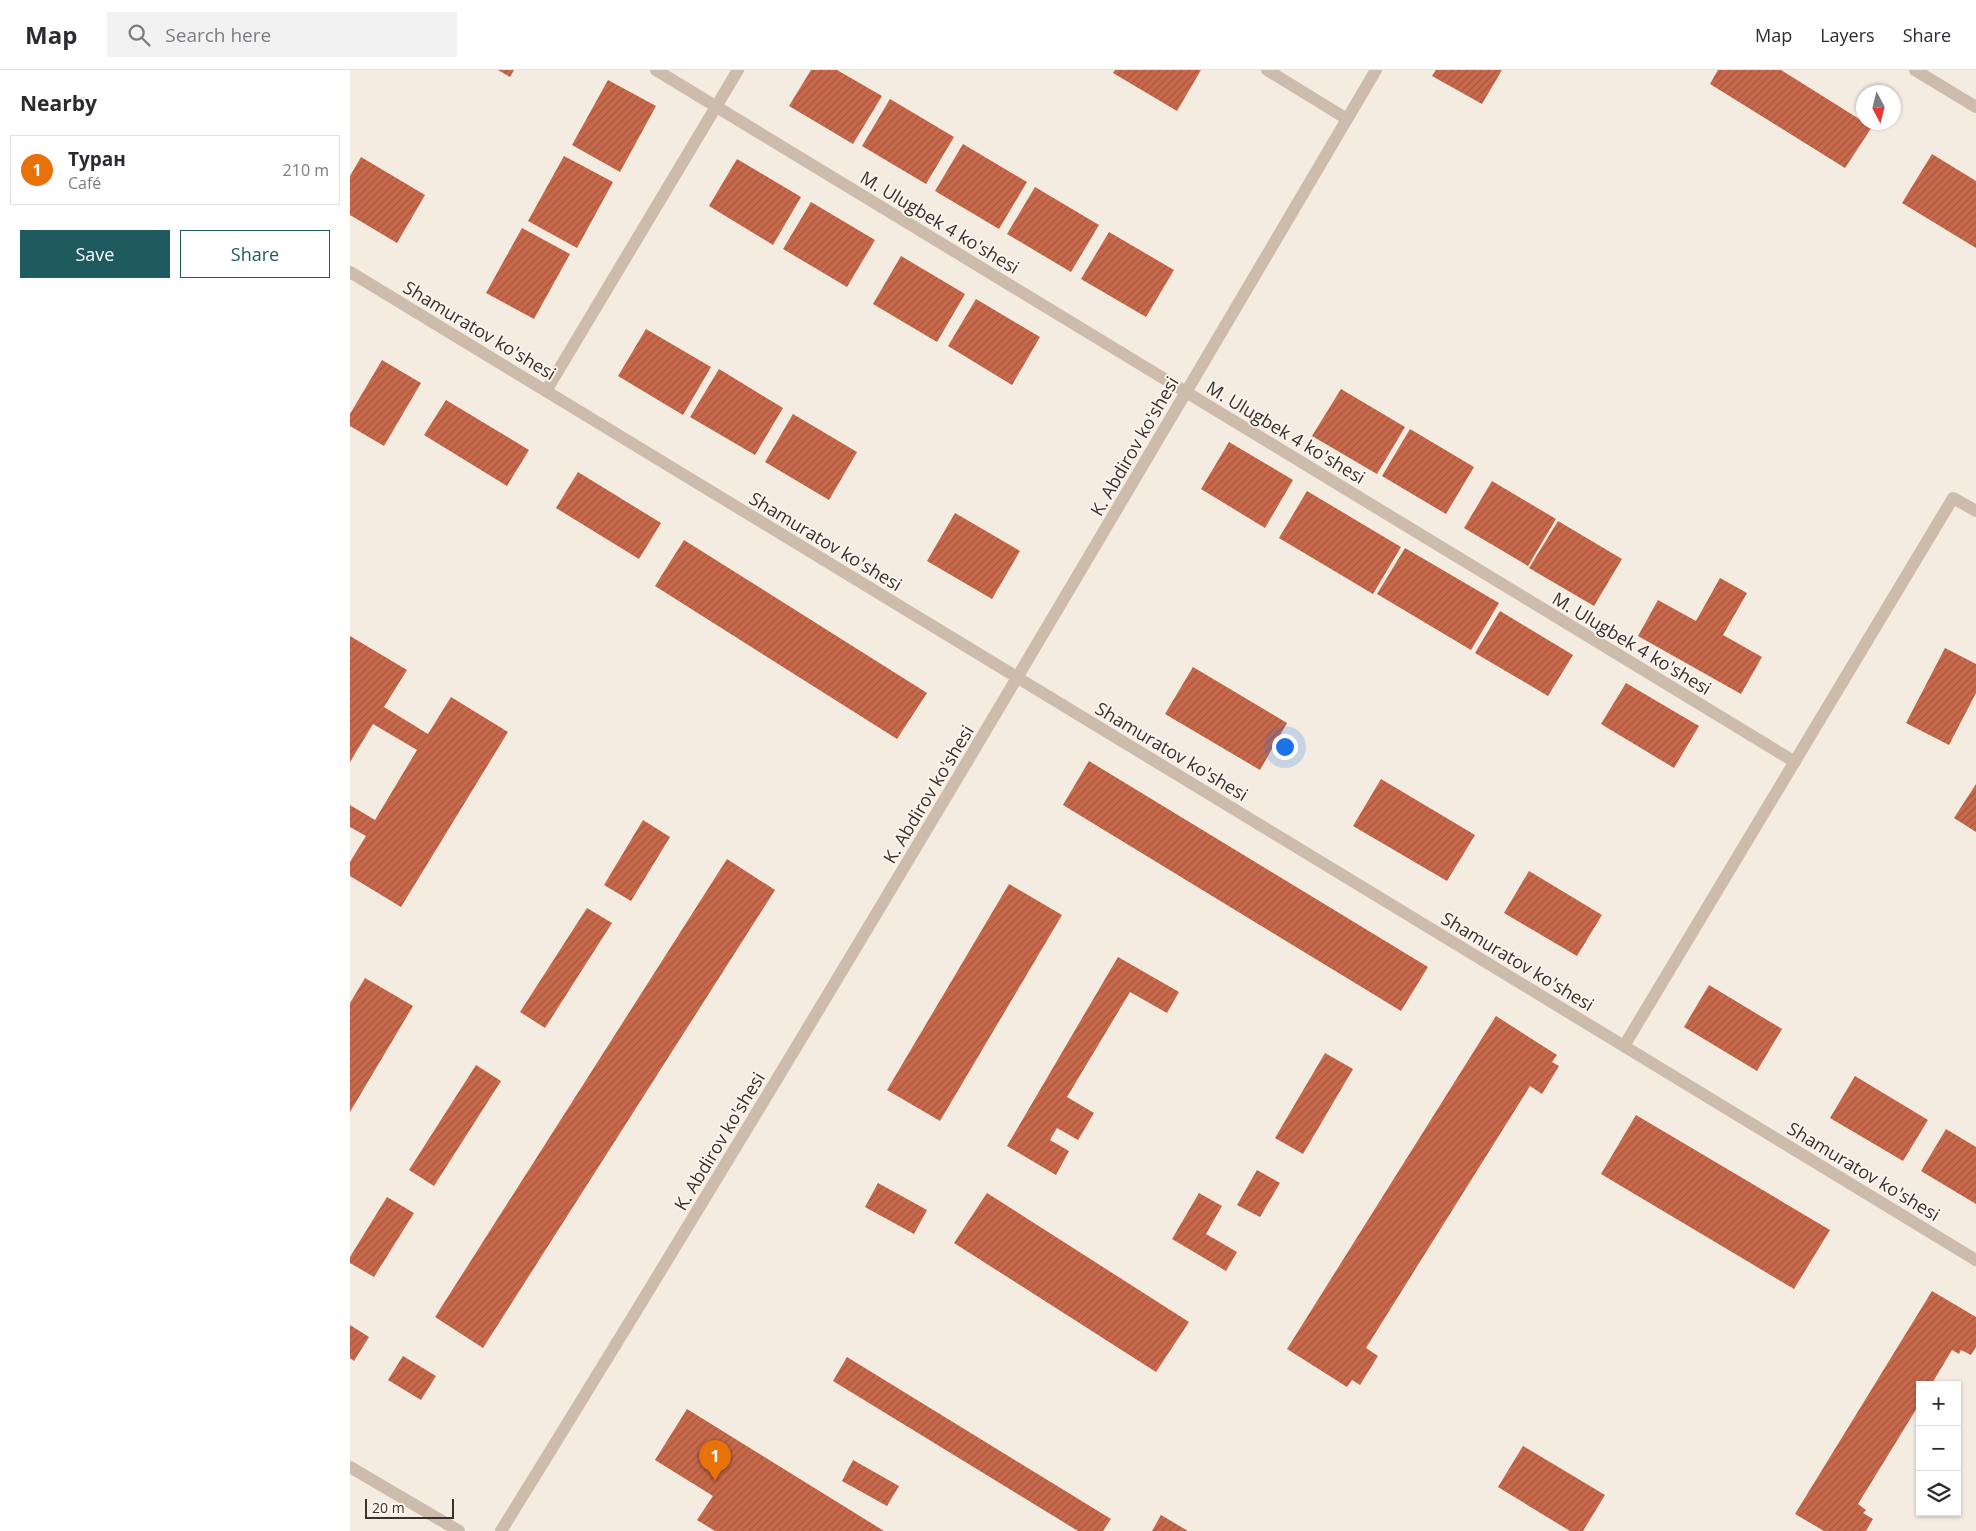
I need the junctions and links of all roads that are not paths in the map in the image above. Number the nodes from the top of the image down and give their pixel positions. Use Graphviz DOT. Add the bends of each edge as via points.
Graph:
graph roads {
  1 [pos="656,70"];
  2 [pos="738,70"];
  3 [pos="1267,70"];
  4 [pos="1376,70"];
  5 [pos="1915,70"];
  6 [pos="716,106"];
  7 [pos="1976,107"];
  8 [pos="1347,119"];
  9 [pos="350,272"];
  10 [pos="546,391"];
  11 [pos="1186,392"];
  12 [pos="1976,511"];
  13 [pos="1018,678"];
  14 [pos="1795,762"];
  15 [pos="1624,1046"];
  16 [pos="1976,1260"];
  17 [pos="350,1467"];
  18 [pos="459,1531"];
  19 [pos="500,1531"];
  1 -- 6 [label="street, M. Ulugbek 4 ko'shesi"];
  2 -- 6 [label="street"];
  3 -- 8 [label="street"];
  4 -- 8 [label="street, K. Abdirov ko'shesi"];
  5 -- 7 [label="street"];
  6 -- 10 [label="street"];
  6 -- 11 [label="street, M. Ulugbek 4 ko'shesi"];
  8 -- 11 [label="street, K. Abdirov ko'shesi"];
  9 -- 10 [label="street, Shamuratov ko'shesi"];
  10 -- 13 [label="street, Shamuratov ko'shesi"];
  11 -- 13 [label="street, K. Abdirov ko'shesi"];
  11 -- 14 [label="street, M. Ulugbek 4 ko'shesi"];
  12 -- 14 [label="street" via="1953,498"];
  13 -- 15 [label="street, Shamuratov ko'shesi"];
  13 -- 19 [label="street, K. Abdirov ko'shesi" via="595,1380"];
  14 -- 15 [label="street"];
  15 -- 16 [label="street, Shamuratov ko'shesi"];
  17 -- 18 [label="street"];
}
